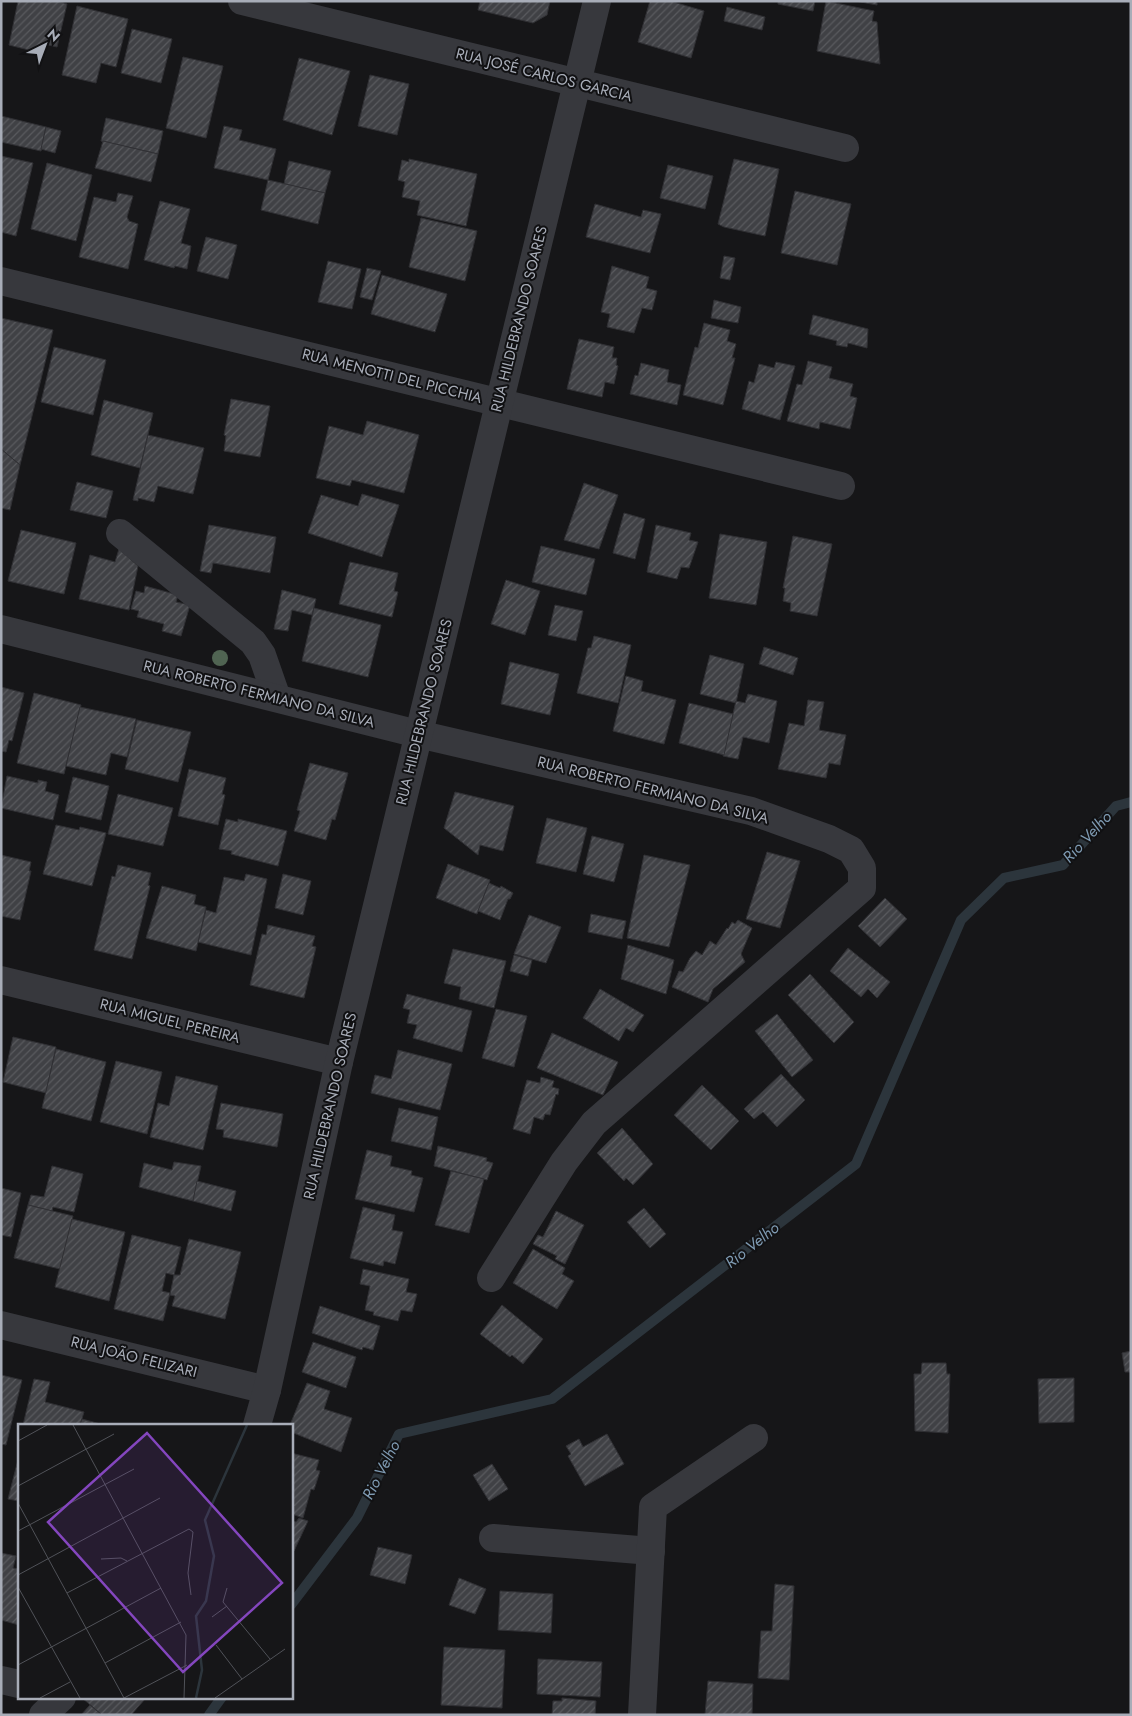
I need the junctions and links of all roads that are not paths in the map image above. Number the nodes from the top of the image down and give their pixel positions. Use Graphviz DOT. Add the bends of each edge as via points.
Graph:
graph roads {
  1 [pos="242,1"];
  2 [pos="597,1"];
  3 [pos="577,83"];
  4 [pos="846,148"];
  5 [pos="1,281"];
  6 [pos="499,402"];
  7 [pos="841,486"];
  8 [pos="120,533"];
  9 [pos="1,629"];
  10 [pos="276,698"];
  11 [pos="418,734"];
  12 [pos="1,980"];
  13 [pos="339,1062"];
  14 [pos="491,1278"];
  15 [pos="1,1325"];
  16 [pos="267,1390"];
  17 [pos="257,1424"];
  18 [pos="754,1438"];
  19 [pos="493,1538"];
  20 [pos="651,1551"];
  21 [pos="1,1680"];
  22 [pos="18,1684"];
  23 [pos="61,1698"];
  24 [pos="43,1715"];
  25 [pos="642,1715"];
  1 -- 3 [label="street, RUA JOSÉ CARLOS GARCIA"];
  2 -- 3 [label="street, RUA HILDEBRANDO SOARES"];
  3 -- 4 [label="street, RUA JOSÉ CARLOS GARCIA"];
  3 -- 6 [label="street, RUA HILDEBRANDO SOARES"];
  5 -- 6 [label="street, RUA MENOTTI DEL PICCHIA"];
  6 -- 7 [label="street, RUA MENOTTI DEL PICCHIA"];
  6 -- 11 [label="street, RUA HILDEBRANDO SOARES"];
  8 -- 10 [label="street" via="253,642 262,656"];
  9 -- 10 [label="street, RUA ROBERTO FERMIANO DA SILVA"];
  10 -- 11 [label="street, RUA ROBERTO FERMIANO DA SILVA"];
  11 -- 13 [label="street, RUA HILDEBRANDO SOARES"];
  11 -- 14 [label="street, RUA ROBERTO FERMIANO DA SILVA" via="751,811 850,850 862,868 862,888 594,1123 564,1162"];
  12 -- 13 [label="street, RUA MIGUEL PEREIRA"];
  13 -- 16 [label="street, RUA HILDEBRANDO SOARES"];
  15 -- 16 [label="street, RUA JOÃO FELIZARI"];
  16 -- 17 [label="street, RUA HILDEBRANDO SOARES"];
  18 -- 20 [label="street" via="653,1507"];
  19 -- 20 [label="street"];
  20 -- 25 [label="street"];
  21 -- 22 [label="street"];
  23 -- 24 [label="street"];
}
